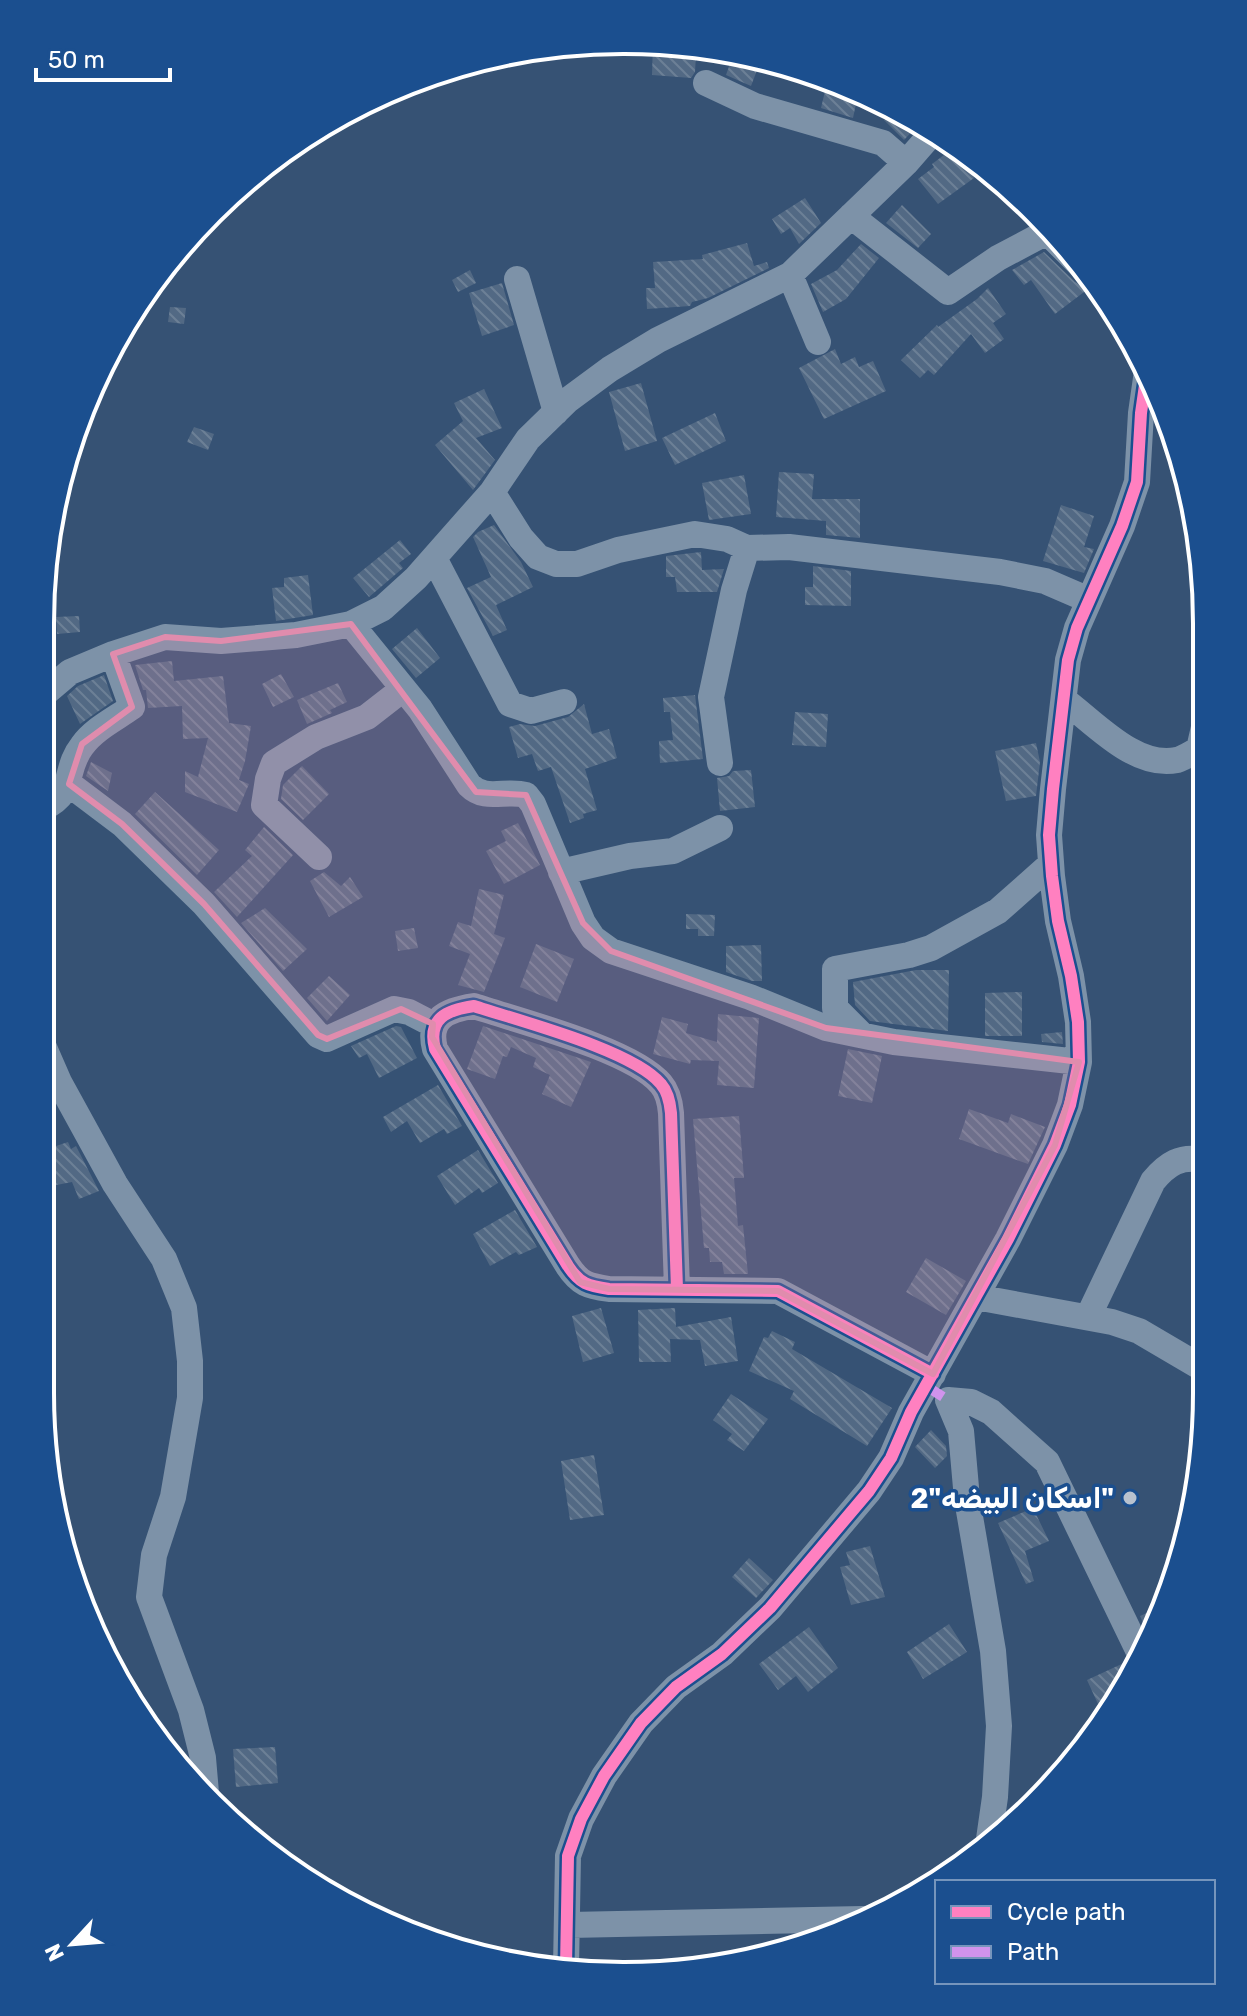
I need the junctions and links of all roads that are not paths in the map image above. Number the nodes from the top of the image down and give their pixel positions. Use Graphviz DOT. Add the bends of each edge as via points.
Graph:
graph roads {
  1 [pos="706,83"];
  2 [pos="925,141"];
  3 [pos="906,163"];
  4 [pos="851,216"];
  5 [pos="1040,236"];
  6 [pos="790,275"];
  7 [pos="517,279"];
  8 [pos="818,342"];
  9 [pos="1144,393"];
  10 [pos="556,412"];
  11 [pos="492,492"];
  12 [pos="747,548"];
  13 [pos="434,558"];
  14 [pos="1089,600"];
  15 [pos="351,624"];
  16 [pos="113,654"];
  17 [pos="54,686"];
  18 [pos="403,689"];
  19 [pos="1064,700"];
  20 [pos="564,702"];
  21 [pos="1193,747"];
  22 [pos="720,763"];
  23 [pos="69,784"];
  24 [pos="54,803"];
  25 [pos="720,828"];
  26 [pos="319,857"];
  27 [pos="1051,864"];
  28 [pos="561,872"];
  29 [pos="434,1025"];
  30 [pos="862,1035"];
  31 [pos="1079,1062"];
  32 [pos="54,1071"];
  33 [pos="1193,1158"];
  34 [pos="677,1289"];
  35 [pos="976,1297"];
  36 [pos="1088,1317"];
  37 [pos="1193,1363"];
  38 [pos="933,1374"];
  39 [pos="1135,1643"];
  40 [pos="205,1778"];
  41 [pos="991,1828"];
  42 [pos="840,1919"];
  43 [pos="569,1925"];
  44 [pos="567,1959"];
  1 -- 3 [label="street" via="755,106 883,143"];
  2 -- 3 [label="street"];
  3 -- 4 [label="street"];
  4 -- 5 [label="street" via="948,292"];
  4 -- 6 [label="street"];
  6 -- 8 [label="street"];
  6 -- 10 [label="street" via="658,340"];
  7 -- 10 [label="street"];
  9 -- 14 [label="street" via="1137,482"];
  10 -- 11 [label="street" via="528,439"];
  11 -- 12 [label="street" via="521,538 538,557 556,564 577,564 695,534"];
  11 -- 13 [label="street"];
  12 -- 14 [label="street" via="789,547 1000,572 1045,581"];
  12 -- 22 [label="street" via="711,697"];
  13 -- 15 [label="street" via="383,608"];
  13 -- 20 [label="street" via="510,704 531,711"];
  14 -- 19 [label="street" via="1068,660"];
  15 -- 16 [label="street" via="221,641 165,637"];
  15 -- 18 [label="street"];
  16 -- 17 [label="street" via="70,672"];
  16 -- 23 [label="street" via="132,707 82,744"];
  18 -- 26 [label="street" via="367,717 316,737 274,763 264,805"];
  18 -- 28 [label="street" via="476,792 526,795"];
  19 -- 21 [label="street" via="1143,757 1176,760"];
  19 -- 27 [label="street" via="1049,835"];
  23 -- 24 [label="street"];
  23 -- 29 [label="street" via="122,824 204,904 318,1035 327,1039 394,1009"];
  25 -- 28 [label="street" via="673,851"];
  27 -- 30 [label="street" via="998,911 931,948 835,969 835,1008"];
  27 -- 31 [label="street" via="1078,1022"];
  28 -- 30 [label="street" via="583,923 611,951 826,1028"];
  29 -- 34 [label="street" via="435,1049 575,1277 586,1286 609,1289"];
  29 -- 34 [label="street" via="446,1014 474,1006 622,1056 660,1083 671,1113"];
  30 -- 31 [label="street"];
  31 -- 35 [label="street" via="1055,1145"];
  32 -- 40 [label="street" via="115,1184 164,1259 184,1308 190,1398 149,1597 191,1710"];
  33 -- 36 [label="street" via="1178,1159 1153,1181"];
  34 -- 38 [label="street" via="778,1291"];
  35 -- 36 [label="street"];
  35 -- 38 [label="street"];
  36 -- 37 [label="street" via="1139,1331"];
  38 -- 43 [label="street" via="869,1491 770,1608 641,1723 604,1776 568,1856"];
  39 -- 41 [label="street" via="1047,1462 991,1412 971,1402 948,1400 961,1431 993,1651 999,1726"];
  42 -- 43 [label="street"];
  43 -- 44 [label="street"];
}
